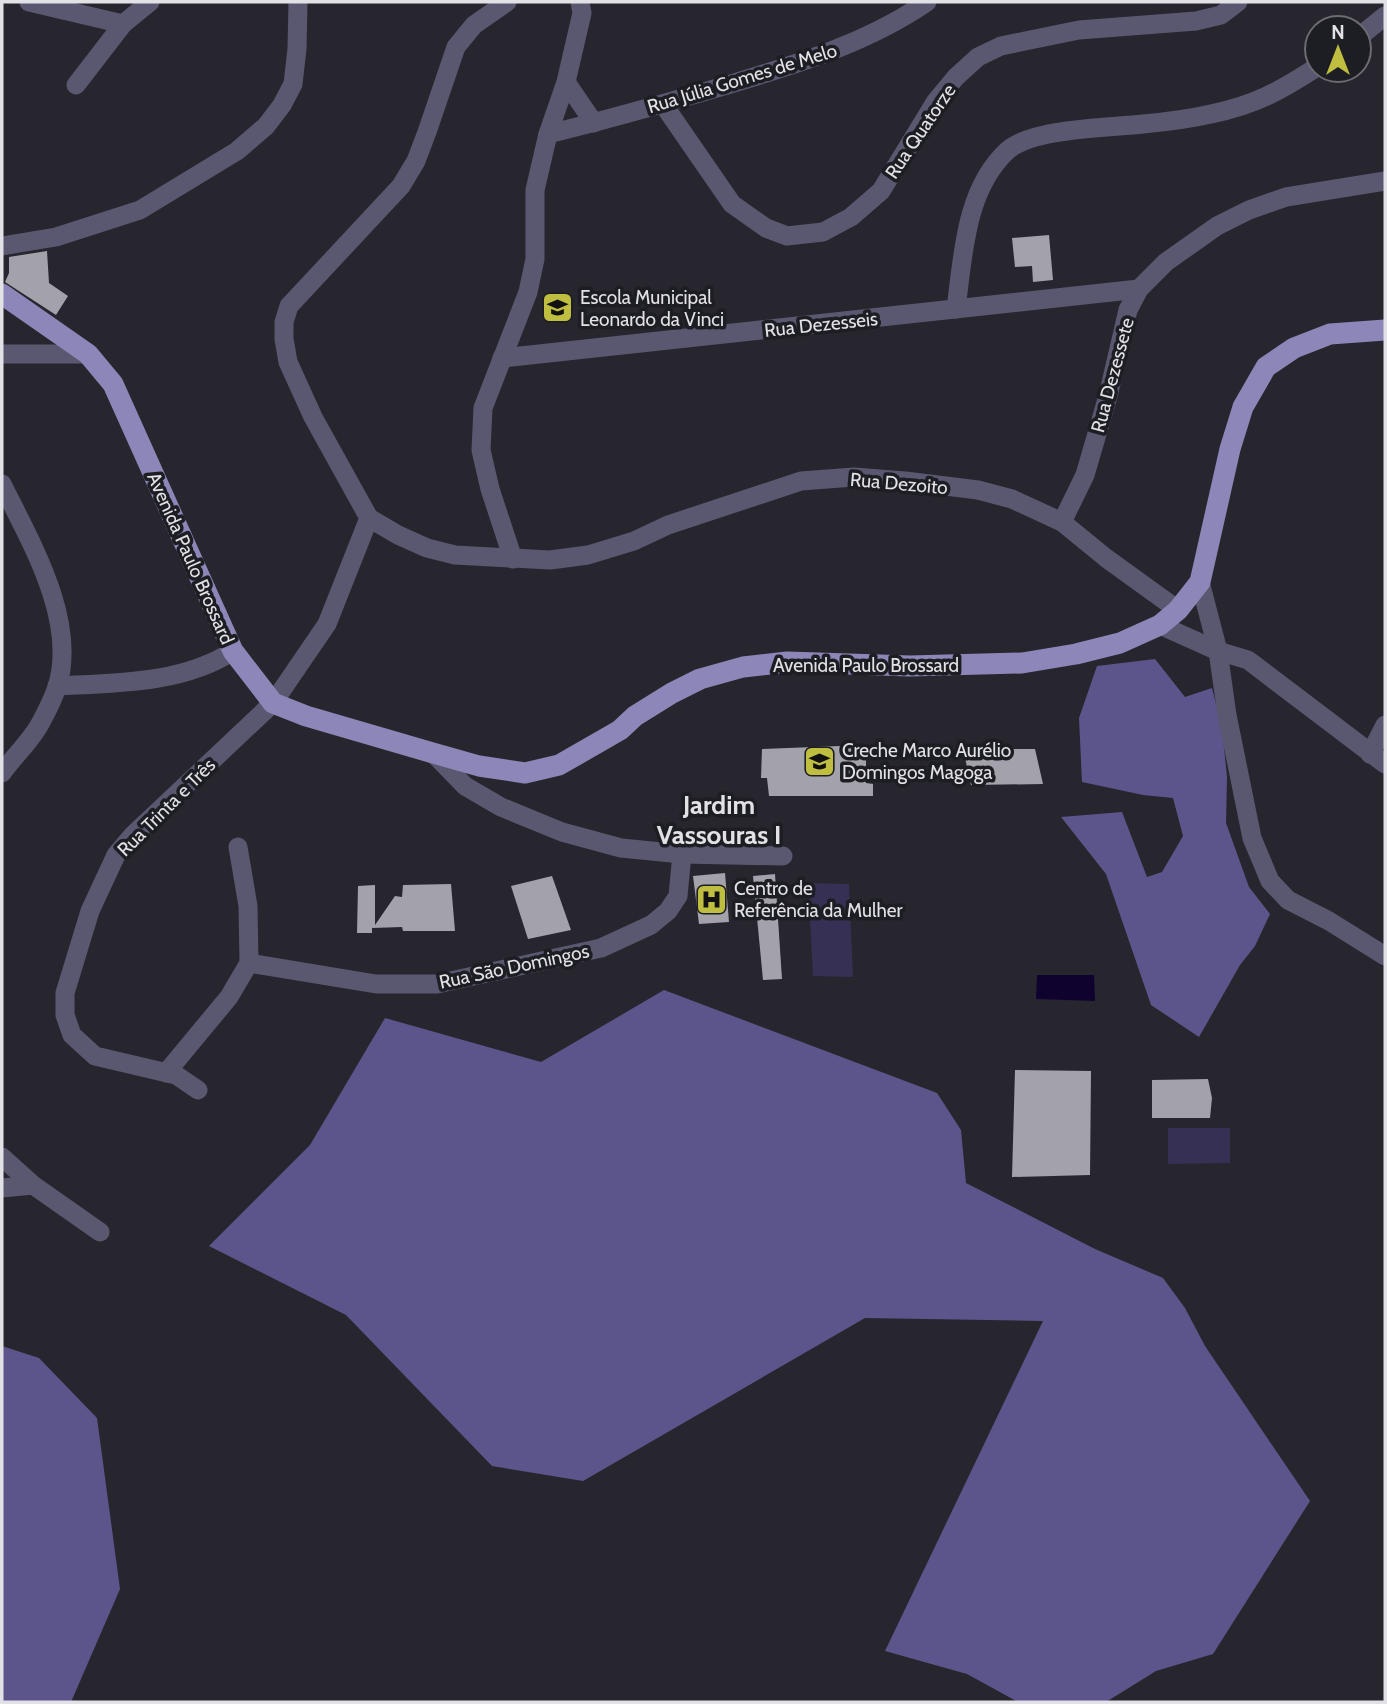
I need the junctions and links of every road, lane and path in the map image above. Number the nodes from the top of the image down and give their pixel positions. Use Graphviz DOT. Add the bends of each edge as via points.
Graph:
graph roads {
  1 [pos="29,2"];
  2 [pos="150,2"];
  3 [pos="298,2"];
  4 [pos="507,2"];
  5 [pos="580,2"];
  6 [pos="927,2"];
  7 [pos="1238,2"];
  8 [pos="123,24"];
  9 [pos="1303,75"];
  10 [pos="566,82"];
  11 [pos="76,85"];
  12 [pos="663,104"];
  13 [pos="594,123"];
  14 [pos="548,134"];
  15 [pos="1385,181"];
  16 [pos="2,246"];
  17 [pos="1139,289"];
  18 [pos="2,294"];
  19 [pos="956,309"];
  20 [pos="1385,330"];
  21 [pos="2,354"];
  22 [pos="88,354"];
  23 [pos="502,358"];
  24 [pos="2,484"];
  25 [pos="369,518"];
  26 [pos="1062,522"];
  27 [pos="513,559"];
  28 [pos="1200,582"];
  29 [pos="1178,610"];
  30 [pos="1160,625"];
  31 [pos="233,651"];
  32 [pos="1218,652"];
  33 [pos="57,686"];
  34 [pos="273,704"];
  35 [pos="1385,725"];
  36 [pos="433,753"];
  37 [pos="1378,759"];
  38 [pos="2,773"];
  39 [pos="238,847"];
  40 [pos="682,854"];
  41 [pos="783,856"];
  42 [pos="1385,956"];
  43 [pos="248,963"];
  44 [pos="166,1073"];
  45 [pos="198,1090"];
  46 [pos="2,1157"];
  47 [pos="33,1185"];
  48 [pos="2,1188"];
  49 [pos="100,1232"];
  1 -- 8 [label="street"];
  2 -- 8 [label="street"];
  3 -- 16 [label="street" via="293,84 266,126 237,151 140,210 56,237"];
  4 -- 25 [label="street" via="474,25 456,47 416,161 401,186 289,306 284,322 288,362"];
  5 -- 10 [label="street" via="582,13"];
  6 -- 12 [label="street, Rua Júlia Gomes de Melo" via="836,50"];
  7 -- 12 [label="street, Rua Quatorze" via="1221,15 1196,21 1079,30 1001,46 978,57 936,101 881,191 851,218 823,232 787,236 766,228 732,204"];
  8 -- 11 [label="street"];
  9 -- 19 [label="street" via="1257,102 1211,114 1035,136 1009,149 991,171 965,234"];
  10 -- 13 [label="street"];
  10 -- 14 [label="street"];
  12 -- 13 [label="street, Rua Júlia Gomes de Melo"];
  13 -- 14 [label="street, Rua Júlia Gomes de Melo"];
  14 -- 23 [label="street" via="535,190 535,259 528,292"];
  15 -- 17 [label="street, Rua Dezessete" via="1286,197 1249,210 1166,262"];
  17 -- 19 [label="street, Rua Dezesseis"];
  17 -- 26 [label="street, Rua Dezessete" via="1128,310 1084,475"];
  18 -- 22 [label="main road, Avenida Paulo Brossard"];
  19 -- 23 [label="street, Rua Dezesseis"];
  20 -- 28 [label="main road, Avenida Paulo Brossard" via="1330,334 1293,348 1266,367 1243,407 1230,449"];
  21 -- 22 [label="street"];
  22 -- 31 [label="main road, Avenida Paulo Brossard" via="113,384"];
  23 -- 27 [label="street" via="483,408 481,450"];
  24 -- 33 [label="street" via="39,561 57,612 61,657"];
  25 -- 27 [label="street, Rua Dezoito" via="427,548"];
  25 -- 34 [label="street, Rua Trinta e Três" via="327,624"];
  26 -- 27 [label="street, Rua Dezoito" via="1012,499 978,490 853,477 801,481 587,555"];
  26 -- 29 [label="street, Rua Dezoito"];
  28 -- 29 [label="main road, Avenida Paulo Brossard"];
  28 -- 32 [label="street"];
  29 -- 30 [label="main road, Avenida Paulo Brossard"];
  30 -- 32 [label="street"];
  30 -- 36 [label="main road, Avenida Paulo Brossard" via="1120,643 1022,663 787,662 743,667 700,679 559,765 525,773"];
  31 -- 33 [label="street" via="193,671 163,677"];
  31 -- 34 [label="main road, Avenida Paulo Brossard"];
  32 -- 37 [label="street" via="1248,660"];
  32 -- 42 [label="street" via="1252,838 1270,881 1288,900"];
  33 -- 38 [label="street" via="40,725"];
  34 -- 36 [label="main road, Avenida Paulo Brossard"];
  34 -- 44 [label="street, Rua Trinta e Três" via="116,855 90,911 65,993 65,1016 72,1035 95,1056"];
  35 -- 37 [label="street"];
  36 -- 40 [label="street" via="465,786 562,832 621,848"];
  39 -- 43 [label="street" via="248,906"];
  40 -- 41 [label="street"];
  40 -- 43 [label="street, Rua São Domingos" via="678,896 668,911 650,925 601,948 437,984 376,984"];
  43 -- 44 [label="street" via="229,997"];
  44 -- 45 [label="street, Rua Trinta e Três"];
  46 -- 47 [label="street"];
  47 -- 48 [label="street"];
  47 -- 49 [label="street"];
}
